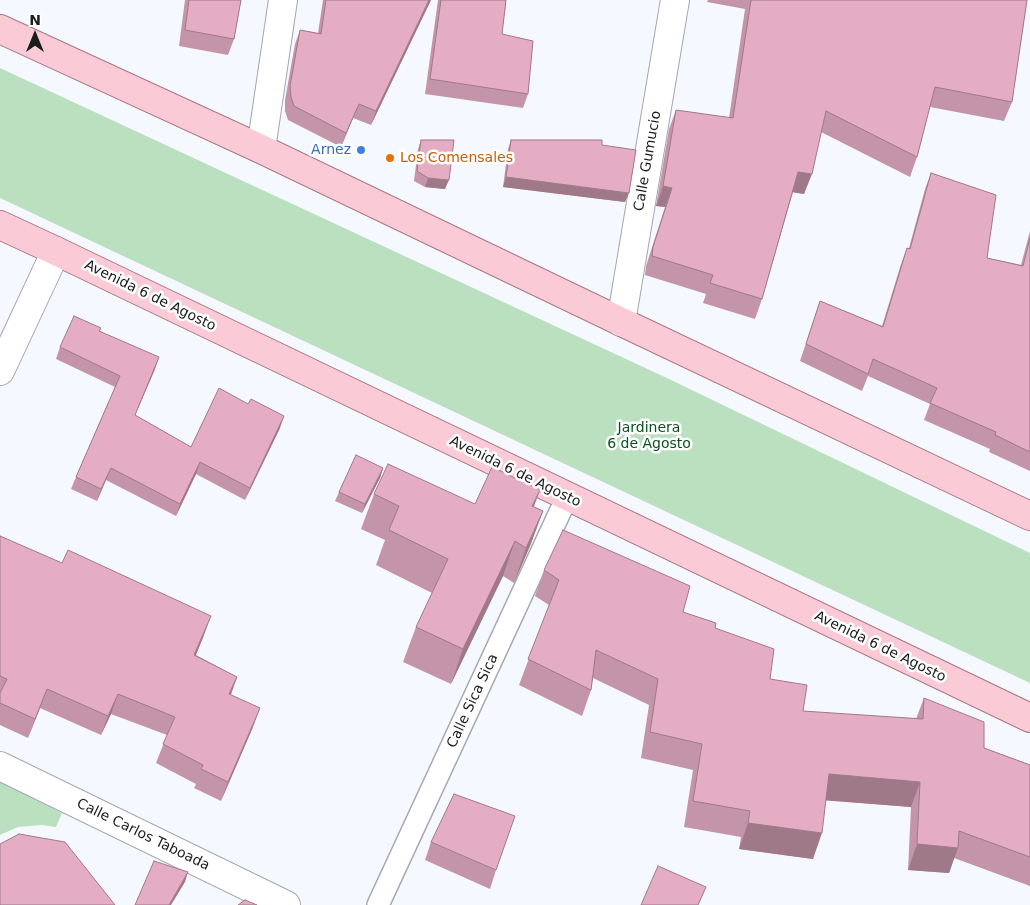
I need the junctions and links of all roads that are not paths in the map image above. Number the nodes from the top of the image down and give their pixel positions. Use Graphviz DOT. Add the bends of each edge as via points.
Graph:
graph roads {
  1 [pos="283,0"];
  2 [pos="675,0"];
  3 [pos="0,29"];
  4 [pos="261,149"];
  5 [pos="0,225"];
  6 [pos="56,251"];
  7 [pos="621,322"];
  8 [pos="0,371"];
  9 [pos="567,497"];
  10 [pos="1030,516"];
  11 [pos="1030,718"];
  12 [pos="0,766"];
  13 [pos="286,905"];
  14 [pos="378,905"];
  1 -- 4 [label="street"];
  2 -- 7 [label="street, Calle Gumucio"];
  3 -- 4 [label="main road"];
  4 -- 7 [label="main road"];
  5 -- 6 [label="main road, Avenida 6 de Agosto"];
  6 -- 8 [label="street"];
  6 -- 9 [label="main road, Avenida 6 de Agosto"];
  7 -- 10 [label="main road"];
  9 -- 11 [label="main road, Avenida 6 de Agosto"];
  9 -- 14 [label="lane, Calle Sica Sica"];
  12 -- 13 [label="street, Calle Carlos Taboada"];
}
